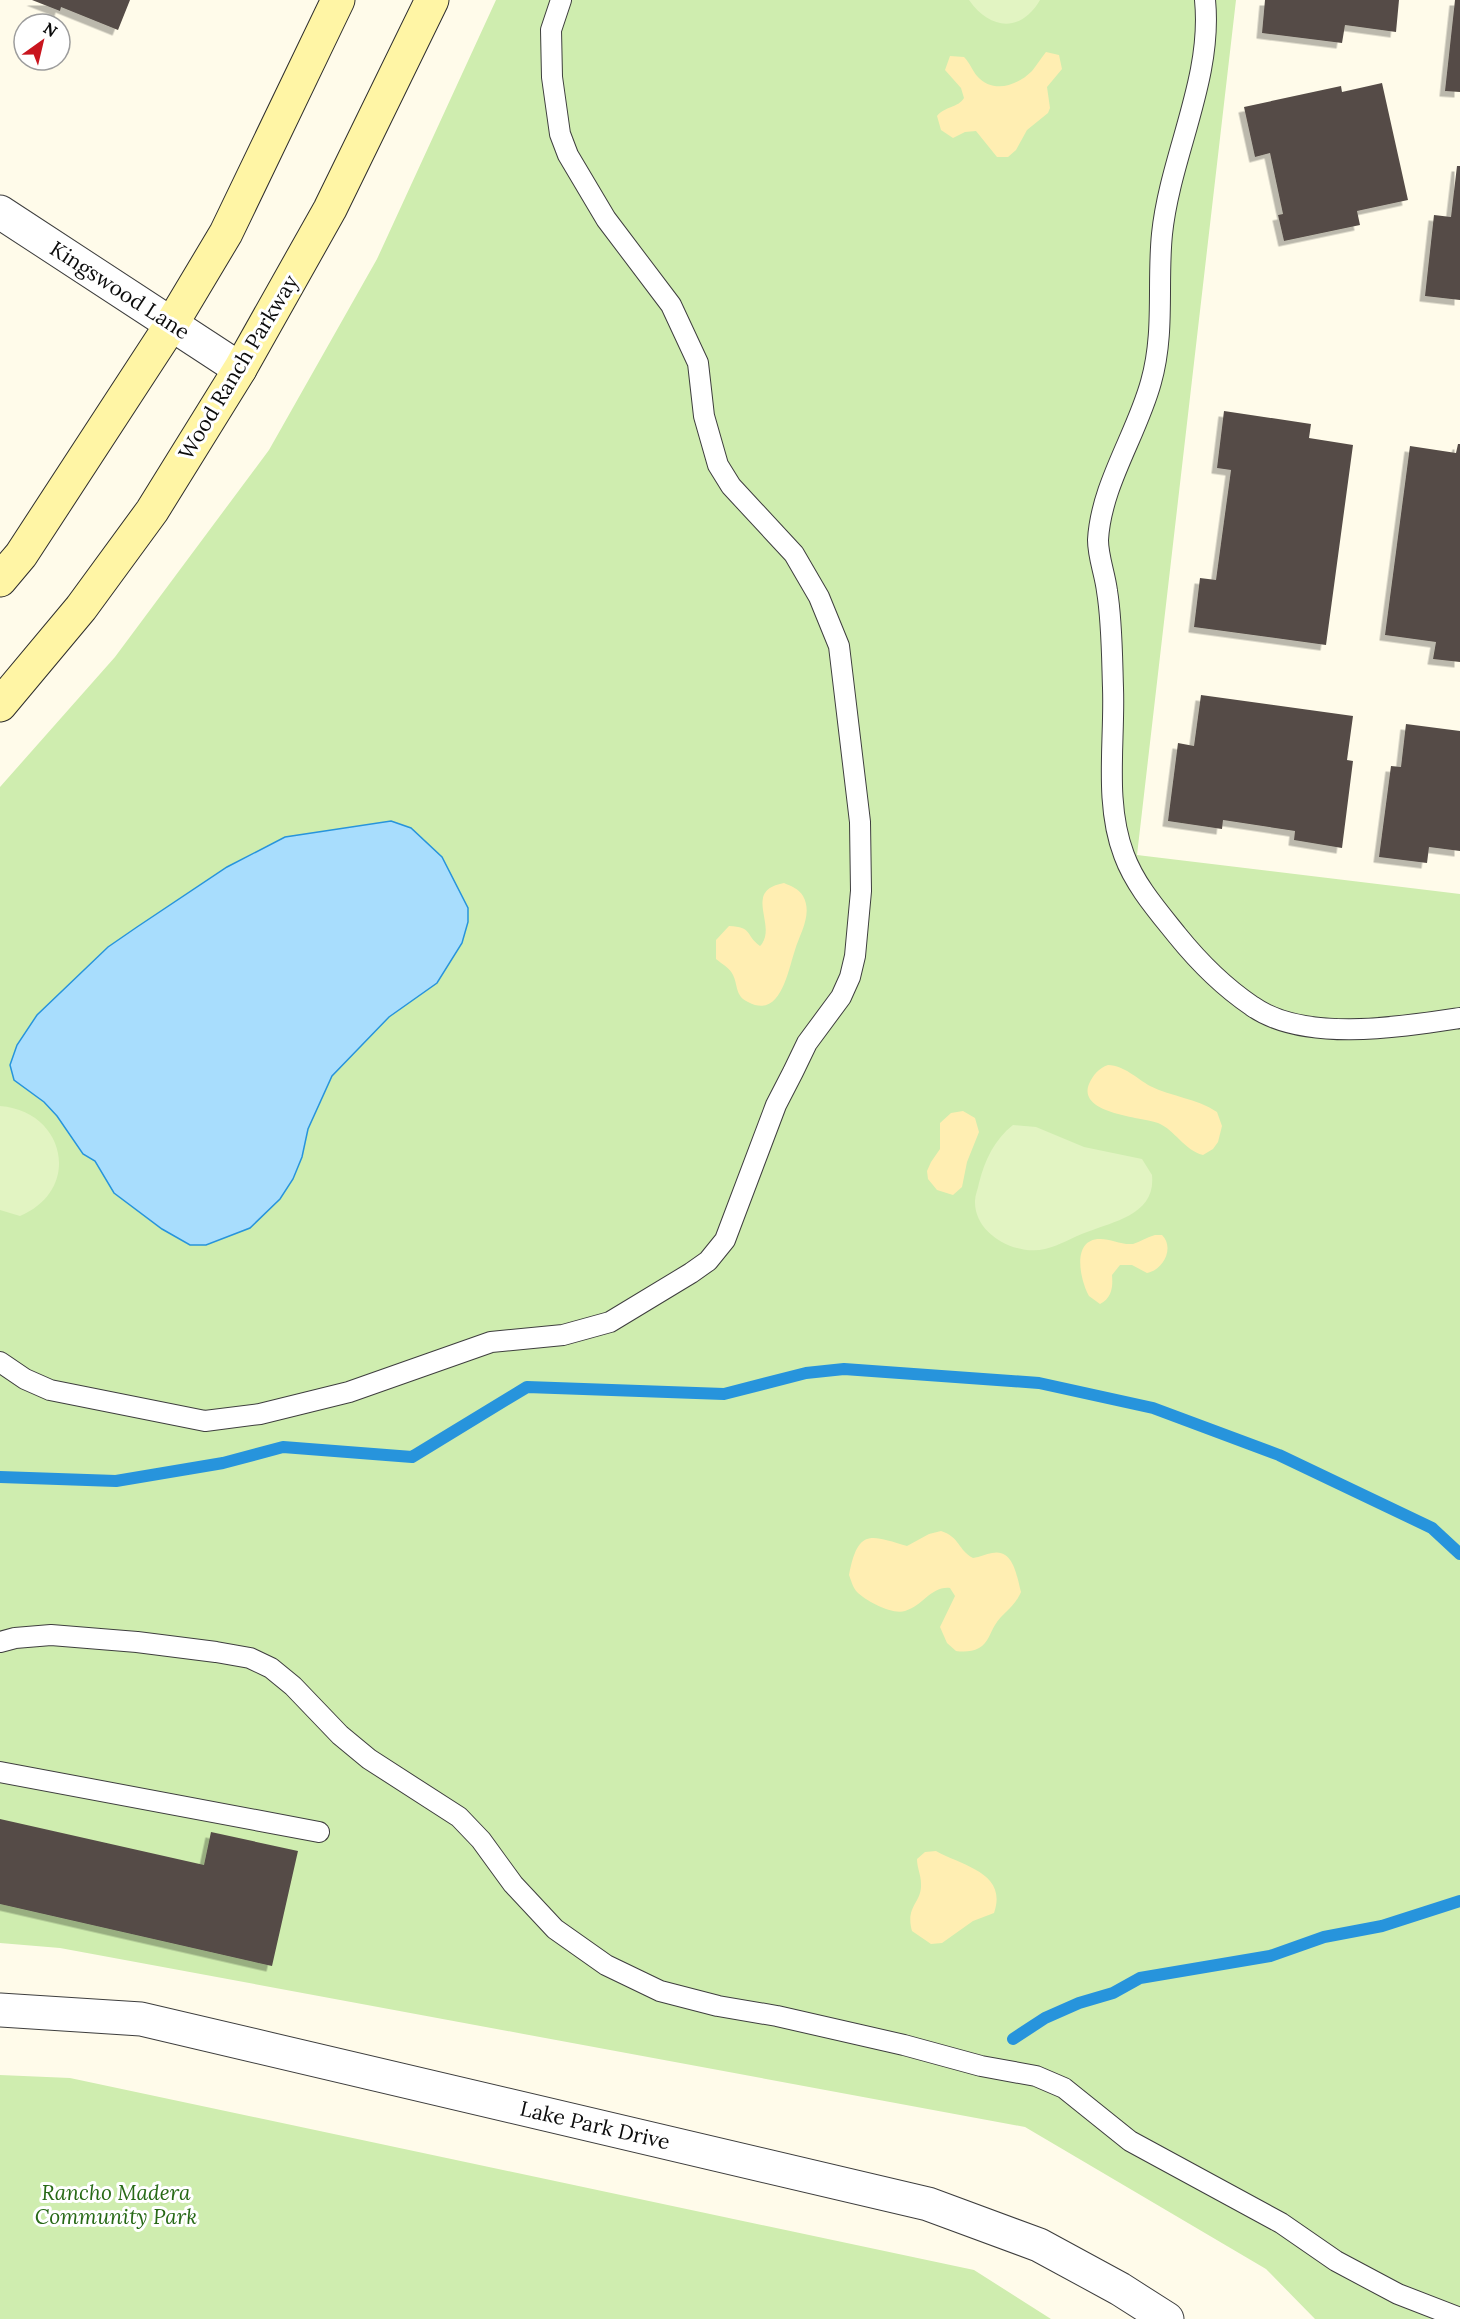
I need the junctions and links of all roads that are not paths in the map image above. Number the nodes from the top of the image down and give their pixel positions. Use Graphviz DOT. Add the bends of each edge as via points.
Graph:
graph roads {
  1 [pos="338,0"];
  2 [pos="432,0"];
  3 [pos="561,0"];
  4 [pos="1205,0"];
  5 [pos="0,212"];
  6 [pos="171,325"];
  7 [pos="240,369"];
  8 [pos="0,580"];
  9 [pos="0,705"];
  10 [pos="1460,1018"];
  11 [pos="0,1362"];
  12 [pos="0,1642"];
  13 [pos="0,1772"];
  14 [pos="319,1832"];
  15 [pos="0,2010"];
  16 [pos="1460,2318"];
  17 [pos="1167,2319"];
  1 -- 6 [label="main road" via="226,233"];
  2 -- 7 [label="main road, Wood Ranch Parkway" via="330,209"];
  3 -- 11 [label="lane" via="551,30 552,77 560,134 568,155 606,219 671,305 698,363 704,416 718,465 730,486 794,554 819,597 839,646 860,822 861,891 850,977 841,997 807,1043 780,1097 725,1240 691,1274 610,1322 563,1335 491,1342 349,1392 260,1414 205,1420 50,1390"];
  4 -- 10 [label="lane" via="1204,47 1171,177 1162,234 1160,323 1154,370 1143,410 1115,473 1098,541 1108,592 1114,810 1123,853 1139,885 1187,946 1253,1008 1285,1022 1344,1029"];
  5 -- 6 [label="street, Kingswood Lane"];
  6 -- 7 [label="street, Kingswood Lane"];
  6 -- 8 [label="main road" via="21,555"];
  7 -- 9 [label="main road, Wood Ranch Parkway" via="152,511 81,608"];
  12 -- 16 [label="lane" via="51,1635 137,1642 216,1652 271,1668 369,1759 459,1817 555,1929 606,1965 660,1990 718,2006 1036,2076 1064,2088 1105,2124 1148,2152 1272,2218 1336,2261 1398,2294"];
  13 -- 14 [label="lane"];
  15 -- 17 [label="street, Lake Park Drive" via="141,2019 928,2204 1039,2245"];
}
